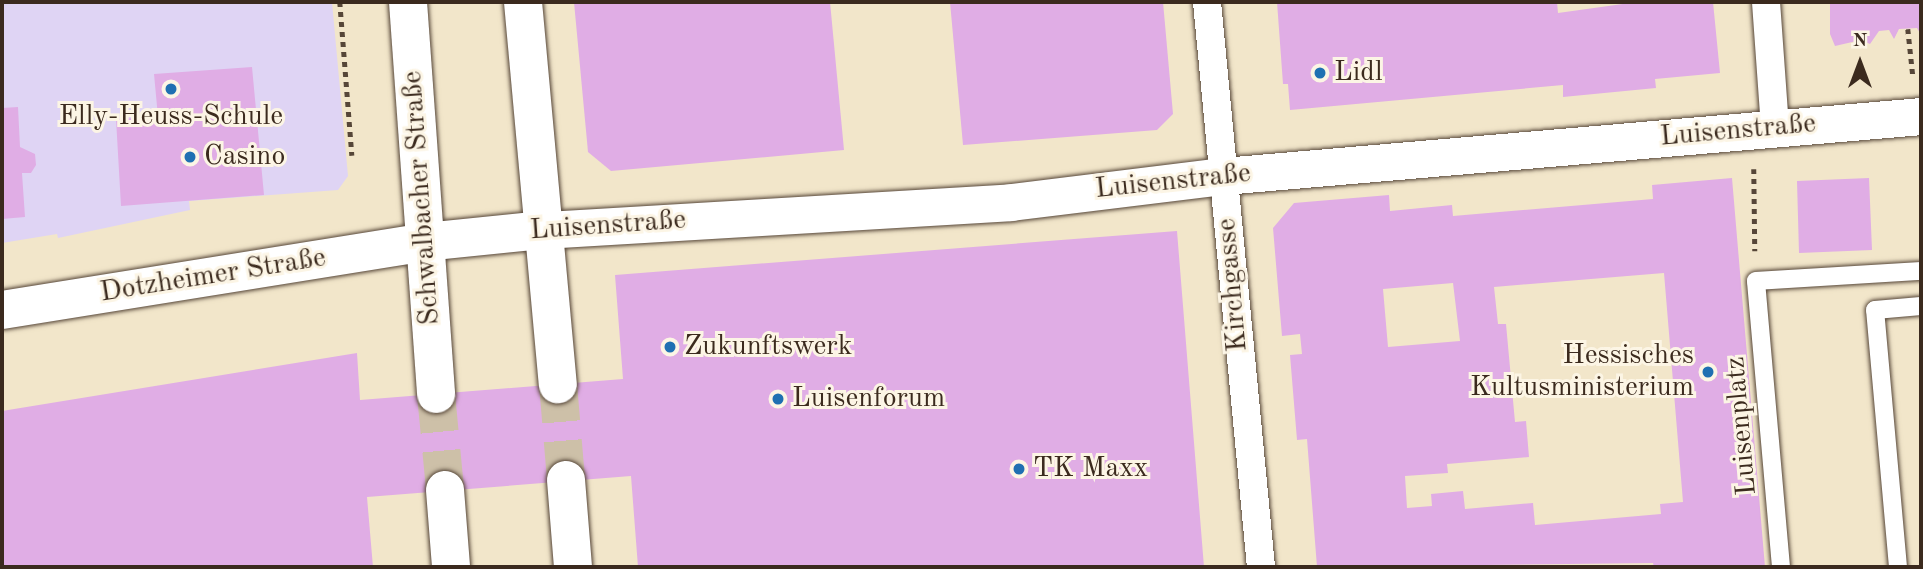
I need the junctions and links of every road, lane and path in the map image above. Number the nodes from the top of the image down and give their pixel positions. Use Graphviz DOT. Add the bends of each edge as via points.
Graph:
graph roads {
  1 [pos="340,2"];
  2 [pos="408,2"];
  3 [pos="523,2"];
  4 [pos="1207,2"];
  5 [pos="1766,2"];
  6 [pos="1908,29"];
  7 [pos="1910,53"];
  8 [pos="1921,116"];
  9 [pos="1775,128"];
  10 [pos="352,156"];
  11 [pos="1223,176"];
  12 [pos="1755,209"];
  13 [pos="544,230"];
  14 [pos="425,242"];
  15 [pos="1921,271"];
  16 [pos="1756,281"];
  17 [pos="1921,306"];
  18 [pos="2,310"];
  19 [pos="558,384"];
  20 [pos="436,394"];
  21 [pos="566,480"];
  22 [pos="445,490"];
  23 [pos="452,567"];
  24 [pos="573,567"];
  25 [pos="1261,567"];
  26 [pos="1781,567"];
  27 [pos="1898,567"];
  1 -- 10 [label="path"];
  2 -- 14 [label="main road, Schwalbacher Straße"];
  3 -- 13 [label="main road"];
  4 -- 11 [label="street, Kirchgasse"];
  5 -- 9 [label="street"];
  6 -- 7 [label="path"];
  8 -- 9 [label="street, Luisenstraße"];
  9 -- 11 [label="street, Luisenstraße"];
  11 -- 13 [label="street, Luisenstraße" via="953,206"];
  11 -- 25 [label="street, Kirchgasse"];
  12 -- 16 [label="path"];
  13 -- 14 [label="main road, Luisenstraße"];
  13 -- 19 [label="main road"];
  14 -- 18 [label="main road, Dotzheimer Straße"];
  14 -- 20 [label="main road, Schwalbacher Straße"];
  15 -- 16 [label="lane"];
  16 -- 26 [label="lane, Luisenplatz"];
  17 -- 27 [label="lane" via="1875,310"];
  21 -- 24 [label="main road"];
  22 -- 23 [label="main road"];
}
